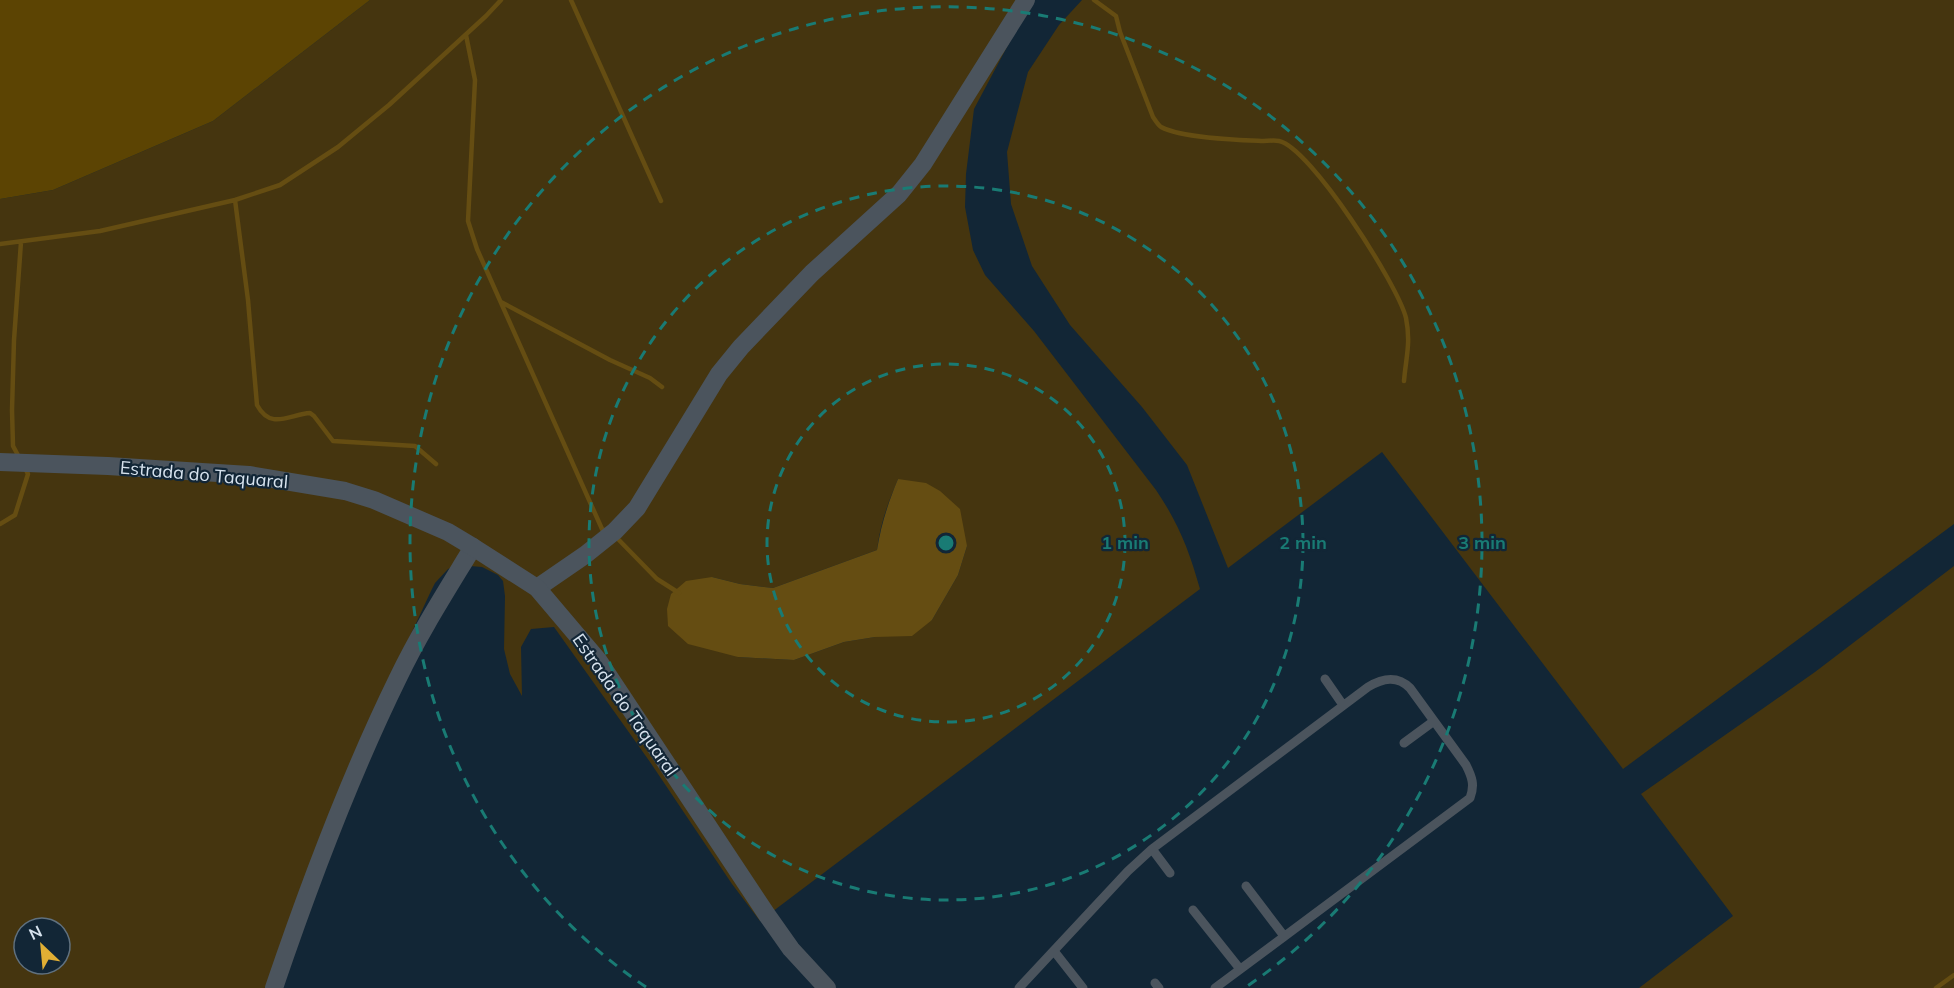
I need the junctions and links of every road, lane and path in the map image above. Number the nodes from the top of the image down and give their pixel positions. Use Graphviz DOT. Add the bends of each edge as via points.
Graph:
graph roads {
  1 [pos="1026,0"];
  2 [pos="0,462"];
  3 [pos="473,547"];
  4 [pos="537,588"];
  5 [pos="1325,679"];
  6 [pos="1343,705"];
  7 [pos="1434,721"];
  8 [pos="1404,743"];
  9 [pos="1152,849"];
  10 [pos="1170,873"];
  11 [pos="1246,886"];
  12 [pos="1193,910"];
  13 [pos="1284,936"];
  14 [pos="1054,951"];
  15 [pos="1240,969"];
  16 [pos="274,988"];
  17 [pos="827,988"];
  18 [pos="1019,988"];
  19 [pos="1083,988"];
  20 [pos="1215,988"];
  1 -- 4 [label="street" via="910,181 812,273 741,347 637,508 600,543"];
  2 -- 3 [label="street, Estrada do Taquaral" via="249,475 345,491 448,532"];
  3 -- 4 [label="street, Estrada do Taquaral"];
  3 -- 16 [label="street" via="437,603 398,678 327,837"];
  4 -- 17 [label="street, Estrada do Taquaral" via="598,660 791,950"];
  5 -- 6 [label="lane"];
  6 -- 7 [label="lane" via="1375,683 1396,679 1410,688"];
  6 -- 9 [label="lane"];
  7 -- 8 [label="lane"];
  7 -- 13 [label="lane" via="1470,772 1470,798"];
  9 -- 10 [label="lane"];
  9 -- 14 [label="lane"];
  11 -- 13 [label="lane"];
  12 -- 15 [label="lane"];
  13 -- 15 [label="lane"];
  14 -- 18 [label="lane"];
  14 -- 19 [label="lane"];
  15 -- 20 [label="lane"];
}
